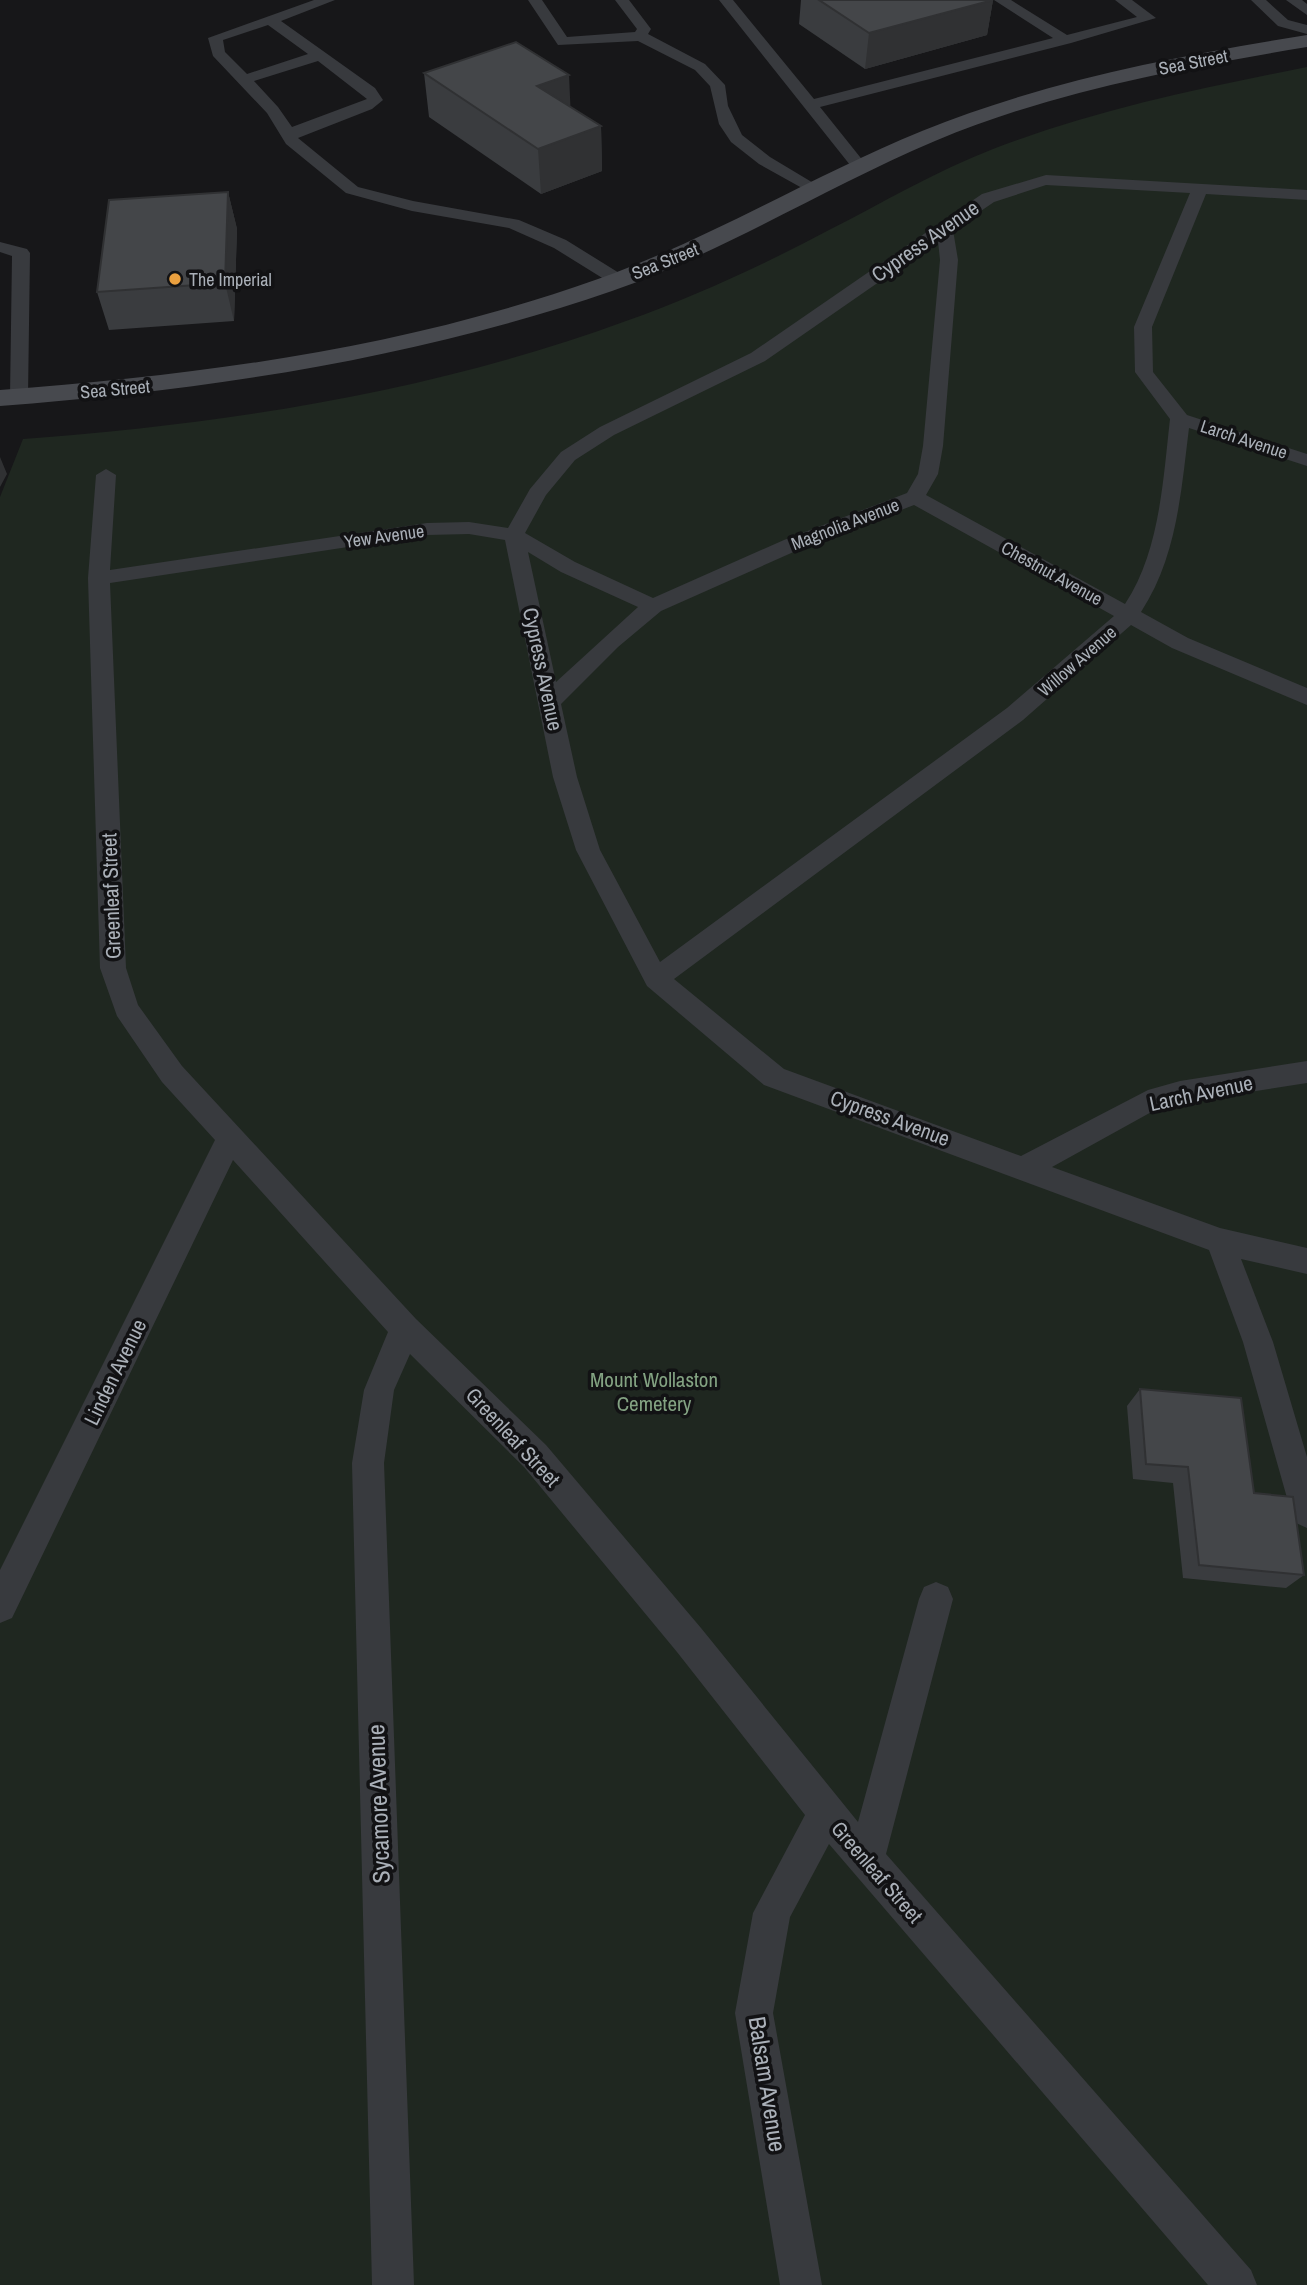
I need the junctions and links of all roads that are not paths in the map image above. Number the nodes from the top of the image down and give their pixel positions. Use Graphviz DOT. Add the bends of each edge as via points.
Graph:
graph roads {
  1 [pos="328,0"];
  2 [pos="535,0"];
  3 [pos="622,0"];
  4 [pos="726,0"];
  5 [pos="1001,0"];
  6 [pos="1122,0"];
  7 [pos="1258,0"];
  8 [pos="1293,0"];
  9 [pos="1307,11"];
  10 [pos="269,19"];
  11 [pos="1307,30"];
  12 [pos="640,36"];
  13 [pos="1066,40"];
  14 [pos="1307,41"];
  15 [pos="320,55"];
  16 [pos="243,80"];
  17 [pos="810,105"];
  18 [pos="288,134"];
  19 [pos="860,167"];
  20 [pos="1200,189"];
  21 [pos="817,190"];
  22 [pos="1307,195"];
  23 [pos="944,227"];
  24 [pos="0,247"];
  25 [pos="618,280"];
  26 [pos="9,305"];
  27 [pos="10,397"];
  28 [pos="1180,419"];
  29 [pos="1307,460"];
  30 [pos="106,475"];
  31 [pos="915,497"];
  32 [pos="514,535"];
  33 [pos="100,579"];
  34 [pos="653,606"];
  35 [pos="1129,616"];
  36 [pos="1307,696"];
  37 [pos="551,702"];
  38 [pos="656,979"];
  39 [pos="1307,1072"];
  40 [pos="230,1138"];
  41 [pos="1026,1167"];
  42 [pos="1220,1241"];
  43 [pos="1307,1261"];
  44 [pos="405,1329"];
  45 [pos="1307,1512"];
  46 [pos="936,1599"];
  47 [pos="0,1606"];
  48 [pos="826,1813"];
  49 [pos="866,1859"];
  50 [pos="393,2285"];
  51 [pos="802,2285"];
  52 [pos="1236,2285"];
  1 -- 10 [label="lane"];
  2 -- 12 [label="lane" via="563,42"];
  3 -- 12 [label="lane" via="644,29"];
  4 -- 17 [label="lane"];
  5 -- 13 [label="lane"];
  6 -- 13 [label="lane" via="1149,18"];
  7 -- 11 [label="lane" via="1283,23"];
  8 -- 9 [label="lane"];
  10 -- 15 [label="lane"];
  10 -- 16 [label="lane" via="215,37 218,53"];
  12 -- 21 [label="lane" via="700,67 717,85 718,109 737,143"];
  13 -- 17 [label="lane"];
  14 -- 19 [label="main road, Sea Street" via="1153,70 1003,109"];
  15 -- 16 [label="lane"];
  15 -- 18 [label="lane" via="370,91 375,100"];
  16 -- 18 [label="lane" via="273,110"];
  17 -- 19 [label="lane"];
  18 -- 25 [label="lane" via="352,190 513,224 561,244"];
  19 -- 21 [label="main road, Sea Street"];
  20 -- 22 [label="lane, Cypress Avenue"];
  20 -- 23 [label="lane, Cypress Avenue" via="1038,181 988,198"];
  20 -- 28 [label="lane" via="1143,327 1144,372"];
  21 -- 25 [label="main road, Sea Street" via="735,232"];
  23 -- 31 [label="lane, Magnolia Avenue" via="948,260 933,446 928,474"];
  23 -- 32 [label="lane, Cypress Avenue" via="758,357 607,431 568,456 537,493"];
  24 -- 26 [label="lane" via="21,253"];
  25 -- 27 [label="main road, Sea Street" via="508,317 325,360 181,383"];
  26 -- 27 [label="lane"];
  28 -- 29 [label="lane, Larch Avenue"];
  28 -- 35 [label="lane, Willow Avenue" via="1160,548 1145,590"];
  30 -- 33 [label="lane, Greenleaf Street"];
  31 -- 34 [label="lane, Magnolia Avenue"];
  31 -- 35 [label="lane, Chestnut Avenue"];
  32 -- 33 [label="lane, Yew Avenue" via="469,528 427,529"];
  32 -- 34 [label="lane, Yew Avenue" via="568,567"];
  32 -- 37 [label="lane, Cypress Avenue"];
  33 -- 40 [label="lane, Greenleaf Street" via="113,968 126,1009 172,1074"];
  34 -- 37 [label="lane, Magnolia Avenue"];
  35 -- 36 [label="lane, Chestnut Avenue"];
  35 -- 38 [label="lane, Willow Avenue" via="1016,715"];
  37 -- 38 [label="lane, Cypress Avenue" via="565,778 588,850"];
  38 -- 41 [label="lane, Cypress Avenue" via="774,1077"];
  39 -- 41 [label="lane, Larch Avenue" via="1149,1101"];
  40 -- 44 [label="lane, Greenleaf Street"];
  40 -- 47 [label="lane, Linden Avenue"];
  41 -- 42 [label="lane, Cypress Avenue"];
  42 -- 43 [label="lane, Cypress Avenue"];
  42 -- 45 [label="lane" via="1258,1342"];
  44 -- 48 [label="lane, Greenleaf Street" via="535,1456"];
  44 -- 50 [label="lane, Sycamore Avenue" via="379,1390 368,1463"];
  46 -- 49 [label="lane"];
  48 -- 49 [label="lane, Greenleaf Street"];
  48 -- 51 [label="lane, Balsam Avenue" via="772,1913 754,2013"];
  49 -- 52 [label="lane, Greenleaf Street"];
}
